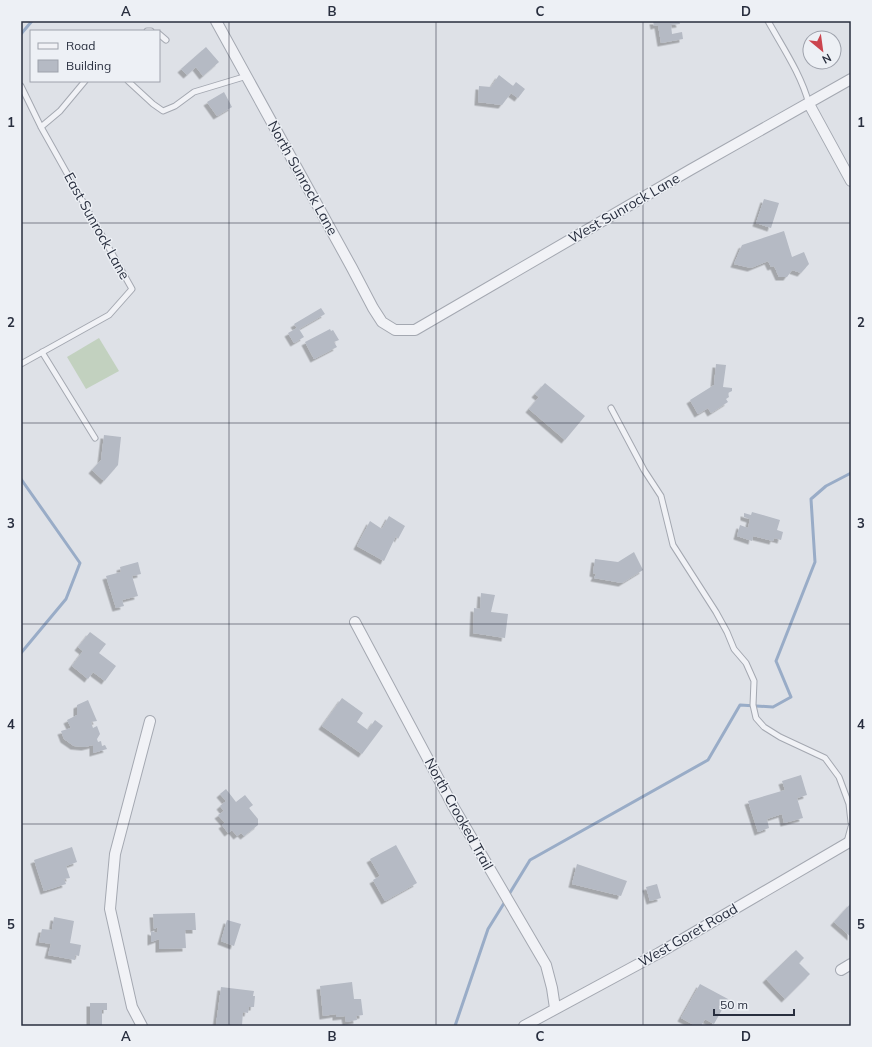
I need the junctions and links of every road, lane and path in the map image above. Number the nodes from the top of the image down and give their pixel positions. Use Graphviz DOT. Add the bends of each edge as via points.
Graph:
graph roads {
  1 [pos="216,21"];
  2 [pos="768,21"];
  3 [pos="160,35"];
  4 [pos="166,40"];
  5 [pos="247,76"];
  6 [pos="851,79"];
  7 [pos="84,82"];
  8 [pos="129,82"];
  9 [pos="21,86"];
  10 [pos="809,104"];
  11 [pos="41,126"];
  12 [pos="851,181"];
  13 [pos="395,330"];
  14 [pos="42,352"];
  15 [pos="21,364"];
  16 [pos="611,408"];
  17 [pos="95,438"];
  18 [pos="355,622"];
  19 [pos="150,721"];
  20 [pos="851,822"];
  21 [pos="851,827"];
  22 [pos="849,842"];
  23 [pos="851,964"];
  24 [pos="841,970"];
  25 [pos="554,1008"];
  26 [pos="142,1026"];
  27 [pos="524,1026"];
  1 -- 5 [label="street, North Sunrock Lane"];
  2 -- 10 [label="lane" via="795,70"];
  3 -- 4 [label="lane"];
  5 -- 8 [label="lane" via="194,92 175,106 163,111"];
  5 -- 13 [label="street, North Sunrock Lane" via="373,308 382,322"];
  6 -- 10 [label="street, West Sunrock Lane"];
  7 -- 11 [label="lane" via="60,111"];
  9 -- 11 [label="lane, East Sunrock Lane"];
  10 -- 12 [label="street"];
  10 -- 13 [label="street, West Sunrock Lane" via="551,250 437,318 415,330"];
  11 -- 14 [label="lane, East Sunrock Lane" via="132,289 109,315"];
  14 -- 15 [label="lane, East Sunrock Lane"];
  14 -- 17 [label="lane"];
  16 -- 20 [label="lane" via="660,496 673,546 716,612 734,649 746,663 754,681 753,705 756,718 764,727 780,737 825,758 839,776 849,804"];
  18 -- 25 [label="street, North Crooked Trail" via="453,806 546,965"];
  19 -- 26 [label="street" via="115,854 110,909 132,1006"];
  21 -- 22 [label="lane"];
  22 -- 25 [label="street, West Goret Road" via="660,953"];
  23 -- 24 [label="street"];
  25 -- 27 [label="street, West Goret Road"];
}
